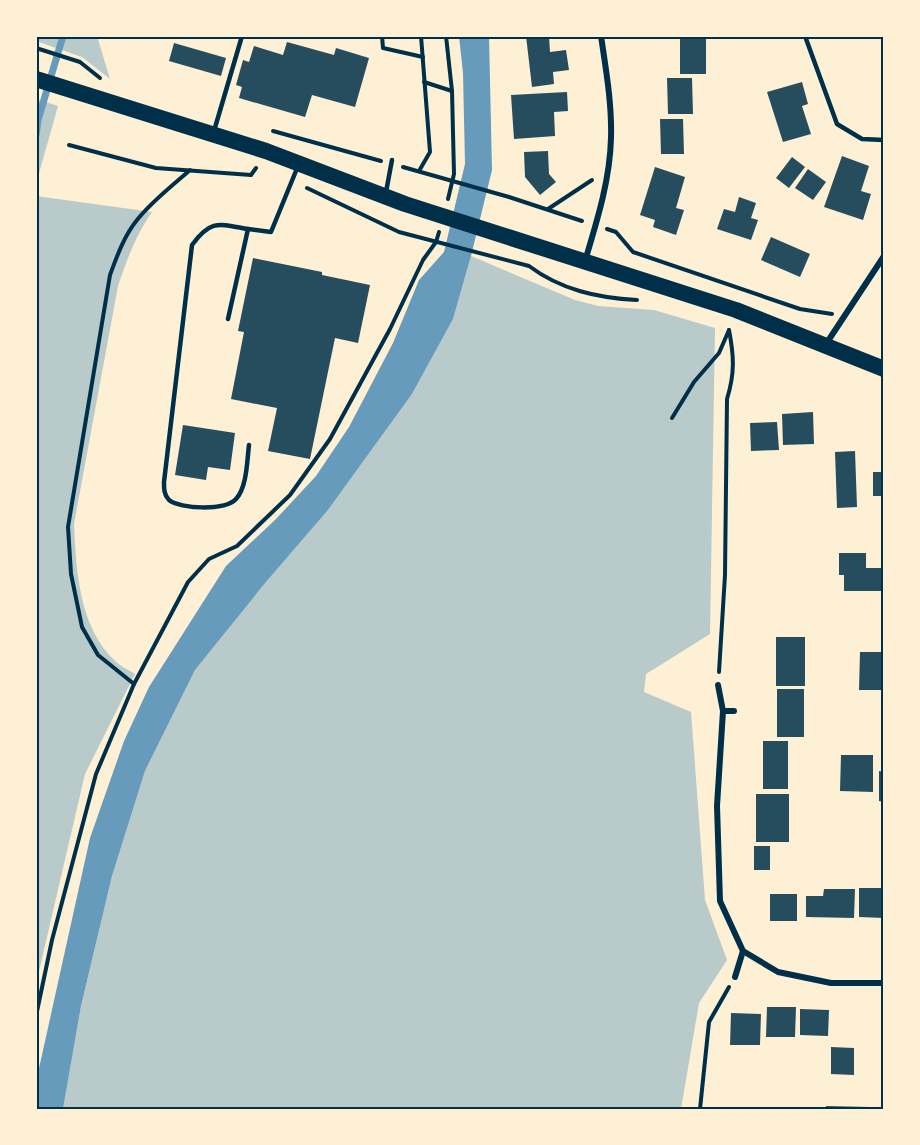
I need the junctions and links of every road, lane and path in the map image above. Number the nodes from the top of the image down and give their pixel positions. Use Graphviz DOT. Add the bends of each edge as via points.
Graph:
graph roads {
  1 [pos="242,36"];
  2 [pos="382,36"];
  3 [pos="421,36"];
  4 [pos="446,36"];
  5 [pos="601,36"];
  6 [pos="805,36"];
  7 [pos="36,48"];
  8 [pos="423,57"];
  9 [pos="36,79"];
  10 [pos="101,79"];
  11 [pos="424,82"];
  12 [pos="452,91"];
  13 [pos="264,129"];
  14 [pos="213,134"];
  15 [pos="884,140"];
  16 [pos="69,145"];
  17 [pos="266,151"];
  18 [pos="392,162"];
  19 [pos="454,162"];
  20 [pos="299,164"];
  21 [pos="608,168"];
  22 [pos="190,170"];
  23 [pos="419,171"];
  24 [pos="385,197"];
  25 [pos="548,210"];
  26 [pos="578,220"];
  27 [pos="248,229"];
  28 [pos="399,232"];
  29 [pos="616,232"];
  30 [pos="884,256"];
  31 [pos="585,262"];
  32 [pos="414,276"];
  33 [pos="644,300"];
  34 [pos="844,315"];
  35 [pos="228,319"];
  36 [pos="825,345"];
  37 [pos="884,369"];
  38 [pos="672,418"];
  39 [pos="249,445"];
  40 [pos="134,684"];
  41 [pos="718,685"];
  42 [pos="723,711"];
  43 [pos="734,711"];
  44 [pos="743,951"];
  45 [pos="735,977"];
  46 [pos="884,983"];
  47 [pos="36,1016"];
  48 [pos="700,1109"];
  1 -- 14 [label="lane"];
  2 -- 8 [label="path" via="383,48"];
  3 -- 8 [label="path"];
  4 -- 12 [label="path"];
  5 -- 21 [label="street" via="610,96"];
  6 -- 15 [label="lane" via="837,124 862,139"];
  7 -- 10 [label="path" via="80,62"];
  8 -- 11 [label="path"];
  9 -- 14 [label="highway"];
  11 -- 12 [label="path"];
  11 -- 23 [label="path" via="430,152"];
  12 -- 19 [label="path"];
  13 -- 18 [label="path"];
  14 -- 17 [label="highway"];
  16 -- 22 [label="path" via="156,168"];
  17 -- 20 [label="highway"];
  17 -- 22 [label="path" via="251,175"];
  18 -- 23 [label="path"];
  18 -- 24 [label="lane"];
  20 -- 24 [label="highway"];
  20 -- 27 [label="lane" via="271,232"];
  21 -- 25 [label="path"];
  21 -- 31 [label="street"];
  22 -- 40 [label="path" via="137,220 110,275 68,527 71,574 82,627 98,655"];
  23 -- 25 [label="path"];
  24 -- 31 [label="highway"];
  25 -- 26 [label="path"];
  27 -- 35 [label="lane"];
  27 -- 39 [label="lane" via="219,224 203,230 192,245 164,482 167,499 204,508 228,505 242,490"];
  28 -- 33 [label="path" via="529,266 547,280 609,299"];
  29 -- 34 [label="path" via="633,252 800,309"];
  30 -- 34 [label="street"];
  31 -- 36 [label="highway" via="736,310"];
  32 -- 40 [label="path" via="330,439 290,495 237,546 209,559 188,582"];
  34 -- 36 [label="street"];
  36 -- 37 [label="highway"];
  38 -- 41 [label="path" via="694,382 719,353 729,330 734,355 727,399"];
  40 -- 47 [label="path" via="96,774"];
  41 -- 42 [label="street"];
  42 -- 43 [label="street"];
  42 -- 44 [label="street" via="717,806 720,901"];
  44 -- 45 [label="street"];
  44 -- 46 [label="street" via="778,972 831,983"];
  45 -- 48 [label="path" via="709,1022"];
}
